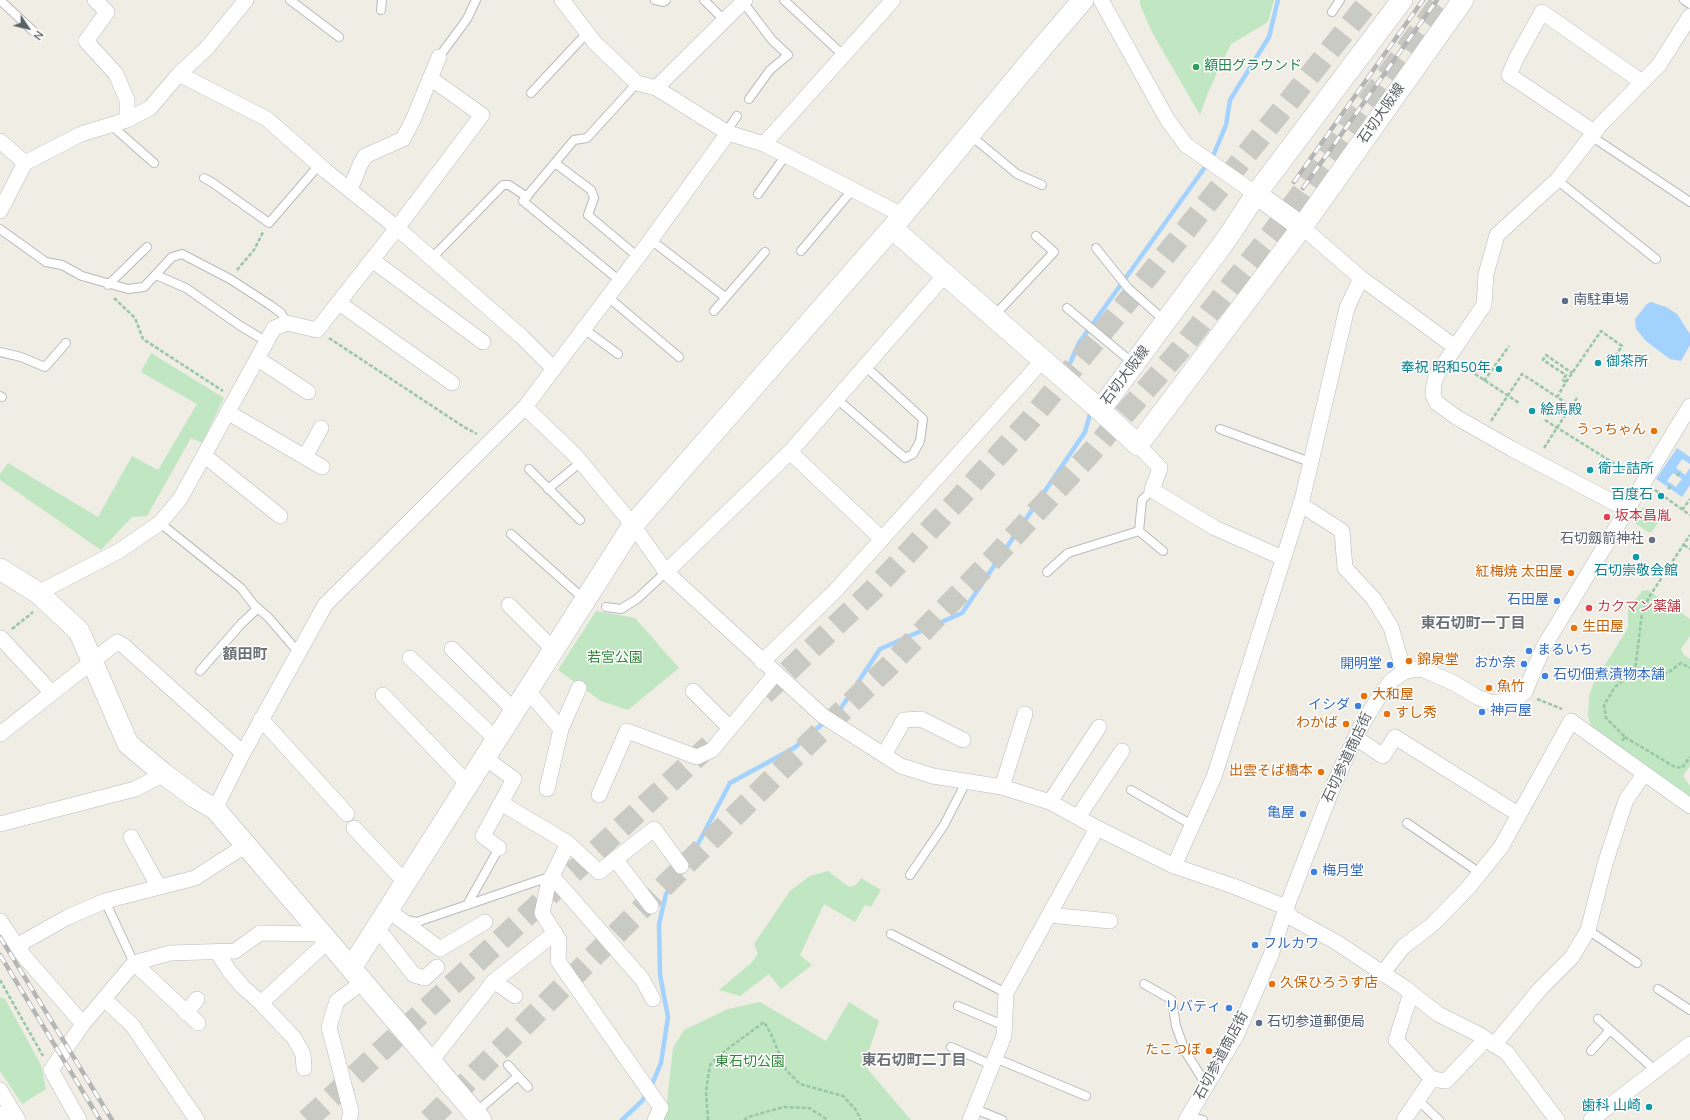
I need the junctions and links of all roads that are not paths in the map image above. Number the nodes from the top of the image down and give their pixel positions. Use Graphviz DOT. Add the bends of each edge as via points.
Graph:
graph roads {
  1 [pos="0,0"];
  2 [pos="95,0"];
  3 [pos="246,0"];
  4 [pos="290,0"];
  5 [pos="382,0"];
  6 [pos="476,0"];
  7 [pos="562,0"];
  8 [pos="656,0"];
  9 [pos="666,0"];
  10 [pos="704,0"];
  11 [pos="784,0"];
  12 [pos="893,0"];
  13 [pos="1087,0"];
  14 [pos="1340,0"];
  15 [pos="1402,0"];
  16 [pos="1463,0"];
  17 [pos="1684,0"];
  18 [pos="744,1"];
  19 [pos="1690,4"];
  20 [pos="381,10"];
  21 [pos="1332,12"];
  22 [pos="1690,16"];
  23 [pos="724,20"];
  24 [pos="33,31"];
  25 [pos="587,33"];
  26 [pos="339,37"];
  27 [pos="843,55"];
  28 [pos="439,57"];
  29 [pos="179,74"];
  30 [pos="430,78"];
  31 [pos="1642,82"];
  32 [pos="637,83"];
  33 [pos="656,88"];
  34 [pos="531,93"];
  35 [pos="749,99"];
  36 [pos="737,116"];
  37 [pos="127,120"];
  38 [pos="111,125"];
  39 [pos="727,132"];
  40 [pos="969,134"];
  41 [pos="1593,134"];
  42 [pos="0,141"];
  43 [pos="764,144"];
  44 [pos="786,155"];
  45 [pos="25,163"];
  46 [pos="154,163"];
  47 [pos="555,163"];
  48 [pos="319,165"];
  49 [pos="204,178"];
  50 [pos="1557,180"];
  51 [pos="1042,185"];
  52 [pos="853,189"];
  53 [pos="350,190"];
  54 [pos="758,194"];
  55 [pos="1256,194"];
  56 [pos="527,197"];
  57 [pos="1690,202"];
  58 [pos="0,211"];
  59 [pos="897,222"];
  60 [pos="1302,227"];
  61 [pos="397,228"];
  62 [pos="0,229"];
  63 [pos="1036,236"];
  64 [pos="651,240"];
  65 [pos="147,247"];
  66 [pos="1096,248"];
  67 [pos="801,251"];
  68 [pos="765,252"];
  69 [pos="638,257"];
  70 [pos="432,258"];
  71 [pos="1656,259"];
  72 [pos="372,260"];
  73 [pos="156,275"];
  74 [pos="945,275"];
  75 [pos="1361,278"];
  76 [pos="620,281"];
  77 [pos="108,285"];
  78 [pos="608,297"];
  79 [pos="725,297"];
  80 [pos="339,303"];
  81 [pos="1067,308"];
  82 [pos="714,311"];
  83 [pos="993,317"];
  84 [pos="1166,322"];
  85 [pos="287,323"];
  86 [pos="584,328"];
  87 [pos="267,342"];
  88 [pos="484,342"];
  89 [pos="66,343"];
  90 [pos="0,352"];
  91 [pos="1452,352"];
  92 [pos="618,354"];
  93 [pos="679,357"];
  94 [pos="258,359"];
  95 [pos="1043,360"];
  96 [pos="1134,365"];
  97 [pos="865,366"];
  98 [pos="554,369"];
  99 [pos="452,383"];
  100 [pos="308,392"];
  101 [pos="837,398"];
  102 [pos="232,406"];
  103 [pos="525,406"];
  104 [pos="1690,406"];
  105 [pos="1100,410"];
  106 [pos="321,428"];
  107 [pos="1220,428"];
  108 [pos="1138,445"];
  109 [pos="790,452"];
  110 [pos="205,456"];
  111 [pos="305,457"];
  112 [pos="581,462"];
  113 [pos="1310,462"];
  114 [pos="322,467"];
  115 [pos="529,469"];
  116 [pos="548,489"];
  117 [pos="1152,490"];
  118 [pos="1300,504"];
  119 [pos="1626,510"];
  120 [pos="280,516"];
  121 [pos="580,520"];
  122 [pos="160,523"];
  123 [pos="633,525"];
  124 [pos="1139,531"];
  125 [pos="511,534"];
  126 [pos="882,539"];
  127 [pos="1163,551"];
  128 [pos="1283,558"];
  129 [pos="0,569"];
  130 [pos="666,572"];
  131 [pos="1047,572"];
  132 [pos="585,600"];
  133 [pos="36,602"];
  134 [pos="509,605"];
  135 [pos="606,607"];
  136 [pos="258,608"];
  137 [pos="1,639"];
  138 [pos="452,649"];
  139 [pos="554,650"];
  140 [pos="299,653"];
  141 [pos="410,658"];
  142 [pos="92,662"];
  143 [pos="762,662"];
  144 [pos="200,671"];
  145 [pos="1404,672"];
  146 [pos="775,674"];
  147 [pos="579,688"];
  148 [pos="528,691"];
  149 [pos="693,691"];
  150 [pos="52,693"];
  151 [pos="383,695"];
  152 [pos="515,711"];
  153 [pos="1025,714"];
  154 [pos="261,719"];
  155 [pos="1099,727"];
  156 [pos="730,728"];
  157 [pos="561,729"];
  158 [pos="0,734"];
  159 [pos="1356,738"];
  160 [pos="497,740"];
  161 [pos="963,740"];
  162 [pos="1122,751"];
  163 [pos="243,753"];
  164 [pos="884,755"];
  165 [pos="485,758"];
  166 [pos="164,774"];
  167 [pos="1644,774"];
  168 [pos="966,782"];
  169 [pos="468,784"];
  170 [pos="1002,787"];
  171 [pos="547,789"];
  172 [pos="1131,790"];
  173 [pos="599,795"];
  174 [pos="1050,802"];
  175 [pos="501,803"];
  176 [pos="1690,806"];
  177 [pos="215,809"];
  178 [pos="347,814"];
  179 [pos="1518,814"];
  180 [pos="1078,817"];
  181 [pos="1407,823"];
  182 [pos="0,824"];
  183 [pos="1192,824"];
  184 [pos="354,828"];
  185 [pos="1097,828"];
  186 [pos="131,837"];
  187 [pos="568,844"];
  188 [pos="246,845"];
  189 [pos="499,848"];
  190 [pos="615,859"];
  191 [pos="682,866"];
  192 [pos="1174,866"];
  193 [pos="1480,873"];
  194 [pos="910,874"];
  195 [pos="552,876"];
  196 [pos="406,883"];
  197 [pos="159,887"];
  198 [pos="105,900"];
  199 [pos="467,905"];
  200 [pos="651,906"];
  201 [pos="1285,911"];
  202 [pos="395,915"];
  203 [pos="1049,915"];
  204 [pos="0,921"];
  205 [pos="1110,921"];
  206 [pos="485,922"];
  207 [pos="376,928"];
  208 [pos="1588,930"];
  209 [pos="555,933"];
  210 [pos="891,934"];
  211 [pos="325,937"];
  212 [pos="18,948"];
  213 [pos="217,952"];
  214 [pos="1637,962"];
  215 [pos="134,963"];
  216 [pos="437,967"];
  217 [pos="1382,974"];
  218 [pos="357,975"];
  219 [pos="494,981"];
  220 [pos="1144,984"];
  221 [pos="1658,989"];
  222 [pos="1006,993"];
  223 [pos="1411,993"];
  224 [pos="515,996"];
  225 [pos="104,999"];
  226 [pos="197,999"];
  227 [pos="653,999"];
  228 [pos="261,1003"];
  229 [pos="958,1006"];
  230 [pos="1690,1010"];
  231 [pos="186,1013"];
  232 [pos="1598,1019"];
  233 [pos="198,1023"];
  234 [pos="83,1024"];
  235 [pos="1005,1026"];
  236 [pos="1610,1030"];
  237 [pos="1490,1042"];
  238 [pos="1690,1044"];
  239 [pos="951,1047"];
  240 [pos="1591,1051"];
  241 [pos="431,1061"];
  242 [pos="994,1061"];
  243 [pos="508,1065"];
  244 [pos="304,1068"];
  245 [pos="1655,1070"];
  246 [pos="518,1076"];
  247 [pos="1432,1080"];
  248 [pos="1207,1086"];
  249 [pos="528,1087"];
  250 [pos="0,1090"];
  251 [pos="1086,1096"];
  252 [pos="1418,1100"];
  253 [pos="9,1106"];
  254 [pos="973,1115"];
  255 [pos="478,1116"];
  256 [pos="1187,1118"];
  257 [pos="2,1120"];
  258 [pos="18,1120"];
  259 [pos="79,1120"];
  260 [pos="197,1120"];
  261 [pos="349,1120"];
  262 [pos="655,1120"];
  263 [pos="1002,1120"];
  264 [pos="1203,1120"];
  265 [pos="1404,1120"];
  266 [pos="1439,1120"];
  267 [pos="1557,1120"];
  268 [pos="1591,1120"];
  1 -- 24 [label="lane"];
  2 -- 37 [label="street" via="107,12 86,40 116,74 127,100"];
  3 -- 29 [label="street" via="206,49"];
  4 -- 26 [label="lane"];
  5 -- 20 [label="lane"];
  6 -- 28 [label="lane" via="467,19"];
  7 -- 25 [label="street"];
  8 -- 9 [label="lane"];
  10 -- 23 [label="lane"];
  11 -- 27 [label="lane"];
  12 -- 27 [label="street"];
  13 -- 40 [label="street"];
  13 -- 55 [label="street" via="1186,145"];
  14 -- 21 [label="lane"];
  15 -- 55 [label="street, 石切大阪線"];
  16 -- 60 [label="street, 石切大阪線"];
  17 -- 19 [label="lane"];
  18 -- 23 [label="street"];
  18 -- 35 [label="lane" via="772,40 788,55 770,70"];
  22 -- 31 [label="street" via="1659,65"];
  23 -- 33 [label="street"];
  25 -- 32 [label="street"];
  25 -- 34 [label="lane"];
  27 -- 43 [label="street"];
  28 -- 30 [label="street"];
  29 -- 37 [label="street" via="150,108"];
  29 -- 48 [label="street" via="267,119"];
  30 -- 53 [label="street" via="403,139 365,156"];
  30 -- 61 [label="street" via="482,115"];
  31 -- 41 [label="street"];
  31 -- 41 [label="street" via="1542,12 1509,75"];
  32 -- 33 [label="street"];
  32 -- 47 [label="lane" via="587,138 574,140"];
  33 -- 39 [label="street"];
  36 -- 39 [label="lane"];
  37 -- 38 [label="street"];
  38 -- 45 [label="street" via="81,134"];
  38 -- 46 [label="lane"];
  39 -- 43 [label="street"];
  39 -- 64 [label="street"];
  40 -- 51 [label="lane" via="1017,174"];
  40 -- 59 [label="street"];
  41 -- 50 [label="street"];
  41 -- 57 [label="lane"];
  42 -- 45 [label="street"];
  43 -- 44 [label="street"];
  44 -- 52 [label="street"];
  44 -- 54 [label="lane"];
  45 -- 58 [label="street"];
  47 -- 56 [label="lane"];
  47 -- 69 [label="lane" via="591,190 594,198 588,215"];
  48 -- 49 [label="lane" via="269,223"];
  48 -- 53 [label="street"];
  50 -- 71 [label="lane"];
  50 -- 91 [label="street" via="1497,236 1486,274 1484,305"];
  52 -- 59 [label="street"];
  52 -- 67 [label="lane"];
  53 -- 61 [label="street"];
  55 -- 60 [label="street"];
  55 -- 84 [label="street, 石切大阪線"];
  56 -- 70 [label="lane" via="509,184 503,185"];
  56 -- 76 [label="lane" via="523,201"];
  59 -- 74 [label="street"];
  59 -- 123 [label="street"];
  60 -- 75 [label="street"];
  60 -- 108 [label="street, 石切大阪線"];
  61 -- 70 [label="street"];
  61 -- 72 [label="street"];
  62 -- 77 [label="lane" via="46,262 62,265 82,276"];
  63 -- 83 [label="lane" via="1054,252"];
  64 -- 69 [label="street"];
  64 -- 79 [label="lane"];
  65 -- 77 [label="lane"];
  66 -- 84 [label="lane" via="1128,288"];
  68 -- 79 [label="lane"];
  69 -- 76 [label="street"];
  70 -- 98 [label="street" via="522,337"];
  72 -- 80 [label="street"];
  72 -- 88 [label="street"];
  73 -- 77 [label="lane" via="144,287 128,289"];
  73 -- 85 [label="lane" via="172,257 182,254 230,279 281,313"];
  73 -- 87 [label="lane" via="186,288"];
  74 -- 83 [label="street"];
  74 -- 97 [label="street"];
  75 -- 91 [label="street"];
  75 -- 113 [label="street" via="1347,308"];
  76 -- 78 [label="street"];
  78 -- 86 [label="street"];
  78 -- 93 [label="lane"];
  79 -- 82 [label="lane"];
  80 -- 85 [label="street" via="316,330"];
  80 -- 99 [label="street"];
  81 -- 96 [label="lane"];
  83 -- 95 [label="street"];
  84 -- 96 [label="street, 石切大阪線"];
  85 -- 87 [label="street" via="274,328"];
  86 -- 92 [label="lane"];
  86 -- 98 [label="street"];
  87 -- 94 [label="street"];
  89 -- 90 [label="lane" via="45,367"];
  91 -- 119 [label="street" via="1437,374 1434,384 1433,395 1442,408"];
  94 -- 100 [label="street"];
  94 -- 102 [label="street"];
  95 -- 105 [label="street"];
  95 -- 126 [label="street"];
  96 -- 105 [label="street, 石切大阪線"];
  97 -- 101 [label="street"];
  97 -- 101 [label="lane" via="923,420 920,441 913,454 905,458"];
  98 -- 103 [label="street"];
  101 -- 109 [label="street"];
  102 -- 110 [label="street"];
  102 -- 111 [label="street"];
  103 -- 112 [label="street"];
  103 -- 140 [label="street" via="325,605"];
  104 -- 119 [label="street"];
  105 -- 108 [label="street, 石切大阪線"];
  106 -- 111 [label="street"];
  107 -- 113 [label="lane"];
  108 -- 117 [label="street" via="1160,468"];
  109 -- 126 [label="street"];
  109 -- 130 [label="street"];
  110 -- 120 [label="street"];
  110 -- 122 [label="street" via="180,499"];
  111 -- 114 [label="street"];
  112 -- 116 [label="lane"];
  112 -- 123 [label="street"];
  113 -- 118 [label="street"];
  115 -- 116 [label="lane"];
  116 -- 121 [label="lane"];
  117 -- 124 [label="lane" via="1142,500"];
  117 -- 128 [label="street" via="1215,528"];
  118 -- 128 [label="street"];
  118 -- 145 [label="street" via="1342,531 1345,568 1373,598 1391,627"];
  119 -- 145 [label="street" via="1543,648 1525,692 1516,699 1492,703 1424,670"];
  122 -- 133 [label="street"];
  122 -- 136 [label="lane" via="241,588"];
  123 -- 130 [label="street"];
  123 -- 132 [label="street"];
  124 -- 127 [label="lane"];
  124 -- 131 [label="lane" via="1068,554"];
  125 -- 132 [label="lane"];
  126 -- 143 [label="street" via="836,590"];
  128 -- 183 [label="street" via="1214,777"];
  129 -- 133 [label="street"];
  130 -- 135 [label="lane" via="637,599 620,609"];
  130 -- 143 [label="street"];
  132 -- 139 [label="street"];
  133 -- 142 [label="street" via="79,631"];
  134 -- 139 [label="street"];
  136 -- 140 [label="lane"];
  136 -- 144 [label="lane"];
  137 -- 150 [label="street"];
  138 -- 152 [label="street"];
  139 -- 148 [label="street"];
  140 -- 154 [label="street"];
  141 -- 160 [label="street"];
  142 -- 150 [label="street"];
  142 -- 163 [label="street" via="117,642 124,646"];
  142 -- 166 [label="street" via="128,744"];
  143 -- 146 [label="street"];
  145 -- 159 [label="street, 石切参道商店街" via="1391,682 1382,694 1360,726"];
  146 -- 156 [label="street"];
  146 -- 164 [label="street" via="823,716"];
  147 -- 157 [label="street"];
  148 -- 152 [label="street"];
  148 -- 157 [label="street"];
  149 -- 156 [label="street"];
  150 -- 158 [label="street"];
  151 -- 169 [label="street"];
  152 -- 160 [label="street"];
  153 -- 170 [label="street"];
  154 -- 163 [label="street"];
  154 -- 178 [label="street"];
  155 -- 174 [label="street"];
  156 -- 173 [label="street" via="712,750 697,757 627,731"];
  157 -- 171 [label="street"];
  159 -- 179 [label="street" via="1383,756 1395,737"];
  159 -- 201 [label="street, 石切参道商店街" via="1336,779"];
  160 -- 165 [label="street"];
  161 -- 164 [label="street" via="921,719 904,720"];
  162 -- 180 [label="street"];
  163 -- 177 [label="street"];
  164 -- 168 [label="street" via="901,766 933,776"];
  165 -- 169 [label="street"];
  165 -- 175 [label="street" via="514,779"];
  166 -- 177 [label="street"];
  166 -- 182 [label="street" via="135,789"];
  167 -- 176 [label="street"];
  167 -- 179 [label="street" via="1571,721"];
  167 -- 208 [label="street" via="1626,800 1605,864"];
  168 -- 170 [label="street"];
  168 -- 194 [label="lane" via="944,825"];
  169 -- 196 [label="street"];
  170 -- 174 [label="street"];
  172 -- 183 [label="lane"];
  174 -- 180 [label="street"];
  175 -- 187 [label="street"];
  175 -- 189 [label="street" via="483,836"];
  177 -- 188 [label="street"];
  179 -- 193 [label="street" via="1501,847"];
  180 -- 185 [label="street"];
  181 -- 193 [label="lane"];
  183 -- 192 [label="street"];
  184 -- 196 [label="street"];
  185 -- 192 [label="street"];
  185 -- 203 [label="street"];
  186 -- 197 [label="street"];
  187 -- 190 [label="street" via="599,872"];
  187 -- 195 [label="street"];
  188 -- 197 [label="street" via="195,878"];
  188 -- 211 [label="street"];
  189 -- 199 [label="lane"];
  190 -- 191 [label="street" via="654,829"];
  190 -- 200 [label="street"];
  192 -- 201 [label="street" via="1234,886 1283,906"];
  193 -- 217 [label="street" via="1432,925 1403,947"];
  195 -- 199 [label="lane"];
  195 -- 209 [label="street" via="542,913"];
  195 -- 227 [label="street" via="642,979"];
  196 -- 202 [label="street"];
  197 -- 198 [label="street"];
  198 -- 212 [label="street" via="68,917"];
  198 -- 215 [label="lane"];
  199 -- 202 [label="lane" via="417,922"];
  201 -- 217 [label="street" via="1292,918 1336,942"];
  201 -- 248 [label="street, 石切参道商店街" via="1271,954 1236,1036"];
  202 -- 206 [label="street" via="440,949"];
  202 -- 207 [label="street"];
  203 -- 205 [label="street"];
  203 -- 222 [label="street"];
  204 -- 212 [label="street"];
  207 -- 216 [label="street" via="414,975 424,978"];
  207 -- 218 [label="street"];
  208 -- 214 [label="lane"];
  208 -- 237 [label="street" via="1572,957"];
  209 -- 219 [label="street"];
  209 -- 262 [label="street" via="559,940 558,961 661,1108"];
  210 -- 222 [label="lane"];
  211 -- 213 [label="street" via="260,933 235,952"];
  211 -- 218 [label="street"];
  211 -- 228 [label="street"];
  212 -- 234 [label="street"];
  213 -- 215 [label="street" via="170,953"];
  213 -- 228 [label="street" via="230,972"];
  215 -- 225 [label="street"];
  215 -- 231 [label="street"];
  217 -- 223 [label="street"];
  218 -- 241 [label="street"];
  218 -- 261 [label="street" via="337,1001 329,1027 351,1112"];
  219 -- 224 [label="street"];
  219 -- 241 [label="street"];
  220 -- 248 [label="lane" via="1172,1000 1176,1026 1185,1051"];
  221 -- 230 [label="lane"];
  222 -- 235 [label="street"];
  223 -- 237 [label="street" via="1438,1014"];
  223 -- 247 [label="street" via="1396,1040"];
  225 -- 234 [label="street"];
  225 -- 260 [label="street" via="132,1025"];
  226 -- 231 [label="street"];
  228 -- 244 [label="street" via="294,1038 303,1054"];
  229 -- 235 [label="lane"];
  231 -- 233 [label="street"];
  232 -- 236 [label="lane"];
  234 -- 259 [label="street" via="50,1070"];
  235 -- 242 [label="street" via="1004,1036"];
  236 -- 240 [label="lane"];
  236 -- 245 [label="lane"];
  237 -- 247 [label="street" via="1446,1081"];
  237 -- 267 [label="street" via="1507,1053"];
  238 -- 245 [label="street"];
  239 -- 242 [label="lane"];
  241 -- 255 [label="street"];
  242 -- 251 [label="lane"];
  242 -- 254 [label="street"];
  243 -- 246 [label="lane"];
  245 -- 268 [label="street"];
  246 -- 249 [label="lane"];
  246 -- 255 [label="lane"];
  247 -- 252 [label="street"];
  248 -- 256 [label="street, 石切参道商店街"];
  250 -- 253 [label="street"];
  252 -- 265 [label="street"];
  252 -- 266 [label="lane"];
  253 -- 257 [label="street"];
  253 -- 258 [label="street"];
  254 -- 263 [label="lane"];
  256 -- 264 [label="lane"];
}
